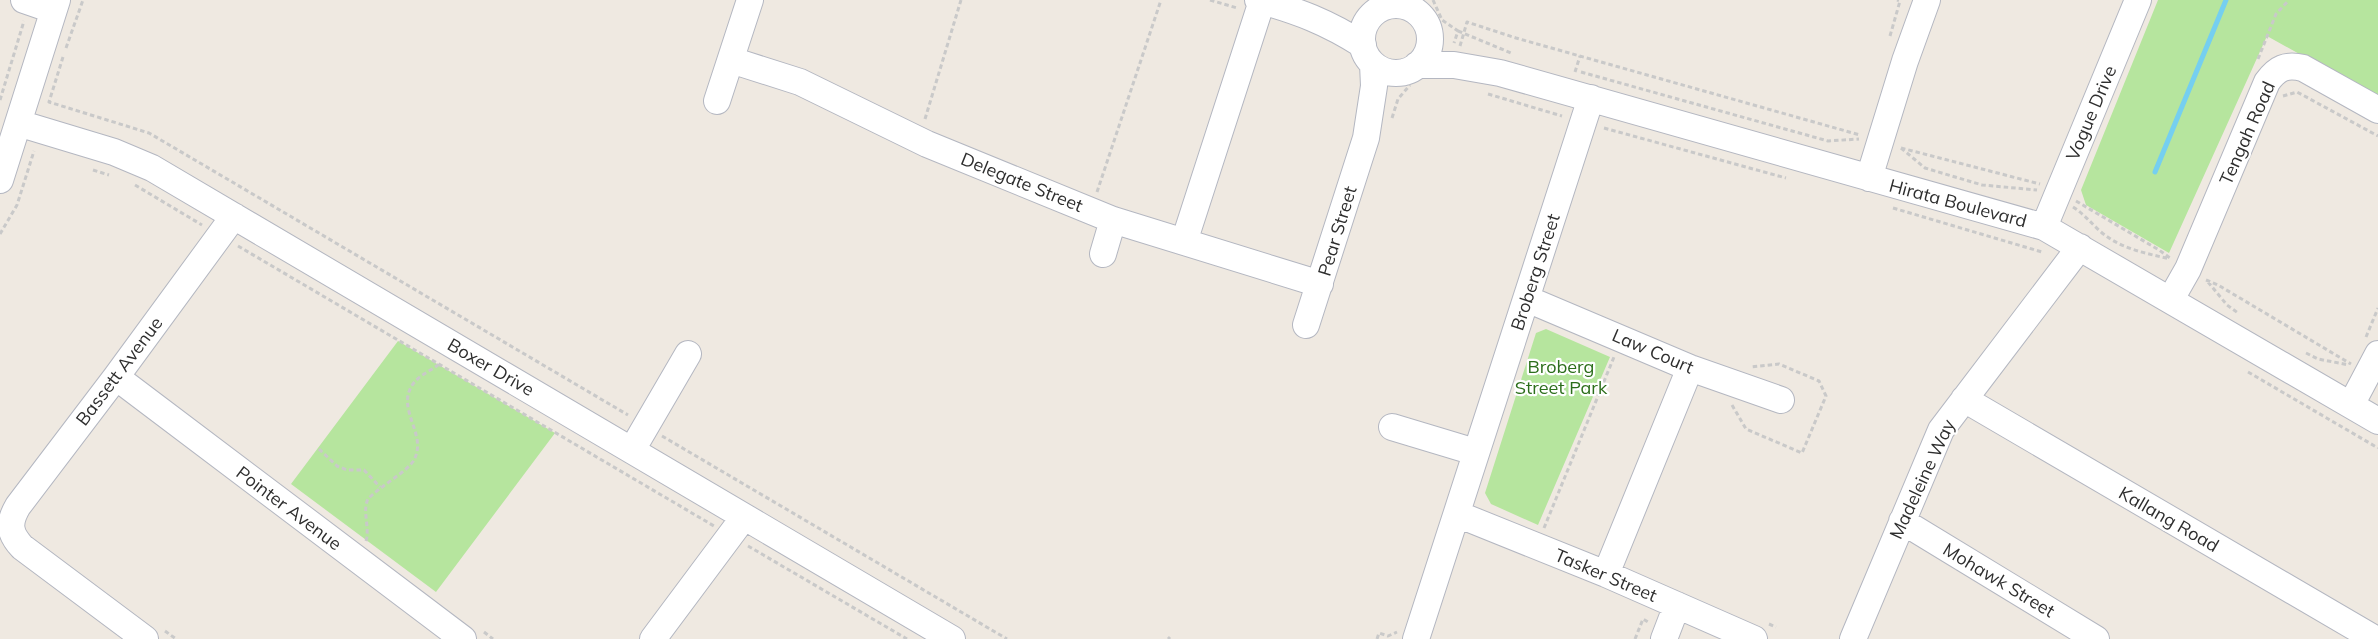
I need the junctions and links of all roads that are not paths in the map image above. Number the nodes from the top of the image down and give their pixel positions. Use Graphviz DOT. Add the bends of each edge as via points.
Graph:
graph roads {
  1 [pos="750,0"];
  2 [pos="1927,0"];
  3 [pos="2138,0"];
  4 [pos="1260,1"];
  5 [pos="55,5"];
  6 [pos="1385,6"];
  7 [pos="1290,9"];
  8 [pos="24,10"];
  9 [pos="1427,12"];
  10 [pos="1368,54"];
  11 [pos="731,60"];
  12 [pos="1410,73"];
  13 [pos="1499,73"];
  14 [pos="717,101"];
  15 [pos="1587,110"];
  16 [pos="2378,110"];
  17 [pos="30,126"];
  18 [pos="1366,138"];
  19 [pos="1869,178"];
  20 [pos="0,180"];
  21 [pos="1102,215"];
  22 [pos="227,226"];
  23 [pos="2044,227"];
  24 [pos="1184,242"];
  25 [pos="1103,254"];
  26 [pos="2074,256"];
  27 [pos="1320,284"];
  28 [pos="1527,299"];
  29 [pos="2171,299"];
  30 [pos="1306,325"];
  31 [pos="688,354"];
  32 [pos="2378,354"];
  33 [pos="1690,368"];
  34 [pos="116,377"];
  35 [pos="1964,399"];
  36 [pos="1780,400"];
  37 [pos="2351,405"];
  38 [pos="2378,421"];
  39 [pos="1392,427"];
  40 [pos="632,450"];
  41 [pos="1475,452"];
  42 [pos="1457,514"];
  43 [pos="1902,521"];
  44 [pos="737,526"];
  45 [pos="5,529"];
  46 [pos="1606,574"];
  47 [pos="1677,605"];
  48 [pos="1408,635"];
  49 [pos="948,638"];
  50 [pos="146,639"];
  51 [pos="463,639"];
  52 [pos="653,639"];
  53 [pos="1664,639"];
  54 [pos="1754,639"];
  55 [pos="1853,639"];
  56 [pos="2096,639"];
  57 [pos="2375,639"];
  1 -- 11 [label="street"];
  2 -- 19 [label="street"];
  3 -- 23 [label="street, Vogue Drive"];
  4 -- 7 [label="street"];
  4 -- 24 [label="street"];
  5 -- 8 [label="street"];
  5 -- 17 [label="street"];
  6 -- 7 [label="street" via="1342,15"];
  6 -- 9 [label="street"];
  6 -- 10 [label="street" via="1366,24"];
  7 -- 10 [label="street" via="1332,25"];
  9 -- 12 [label="street" via="1428,52"];
  9 -- 13 [label="street, Hirata Boulevard"];
  10 -- 12 [label="street" via="1382,70"];
  10 -- 18 [label="street, Pear Street" via="1374,86"];
  11 -- 14 [label="street"];
  11 -- 21 [label="street, Delegate Street" via="800,82 919,140"];
  12 -- 13 [label="street, Hirata Boulevard" via="1454,65"];
  12 -- 18 [label="street, Pear Street" via="1384,106"];
  13 -- 15 [label="street, Hirata Boulevard"];
  15 -- 19 [label="street, Hirata Boulevard"];
  15 -- 28 [label="street, Broberg Street"];
  16 -- 29 [label="street, Tengah Road" via="2303,68 2282,67 2273,73 2188,269"];
  17 -- 20 [label="street"];
  17 -- 22 [label="street, Boxer Drive" via="152,168"];
  18 -- 27 [label="street, Pear Street"];
  19 -- 23 [label="street, Hirata Boulevard"];
  21 -- 24 [label="street, Delegate Street"];
  21 -- 25 [label="street"];
  22 -- 34 [label="street, Bassett Avenue"];
  22 -- 40 [label="street, Boxer Drive"];
  23 -- 26 [label="street, Hirata Boulevard"];
  24 -- 27 [label="street, Delegate Street"];
  26 -- 29 [label="street, Hirata Boulevard"];
  26 -- 35 [label="street, Madeleine Way"];
  27 -- 30 [label="street, Pear Street"];
  28 -- 33 [label="street, Law Court"];
  28 -- 41 [label="street, Broberg Street"];
  29 -- 37 [label="street, Hirata Boulevard"];
  31 -- 40 [label="street"];
  32 -- 37 [label="street"];
  33 -- 36 [label="street, Law Court"];
  33 -- 46 [label="street"];
  34 -- 45 [label="street, Bassett Avenue" via="18,506"];
  34 -- 51 [label="street, Pointer Avenue"];
  35 -- 43 [label="street, Madeleine Way" via="1938,437"];
  35 -- 57 [label="street, Kallang Road"];
  37 -- 38 [label="street, Hirata Boulevard"];
  39 -- 41 [label="street"];
  40 -- 44 [label="street, Boxer Drive"];
  41 -- 42 [label="street, Broberg Street"];
  42 -- 46 [label="street, Tasker Street"];
  42 -- 48 [label="street, Broberg Street"];
  43 -- 55 [label="street, Madeleine Way"];
  43 -- 56 [label="street, Mohawk Street"];
  44 -- 49 [label="street, Boxer Drive"];
  44 -- 52 [label="street"];
  45 -- 50 [label="street, Bassett Avenue" via="22,547"];
  46 -- 47 [label="street, Tasker Street"];
  47 -- 53 [label="street"];
  47 -- 54 [label="street, Tasker Street"];
}
